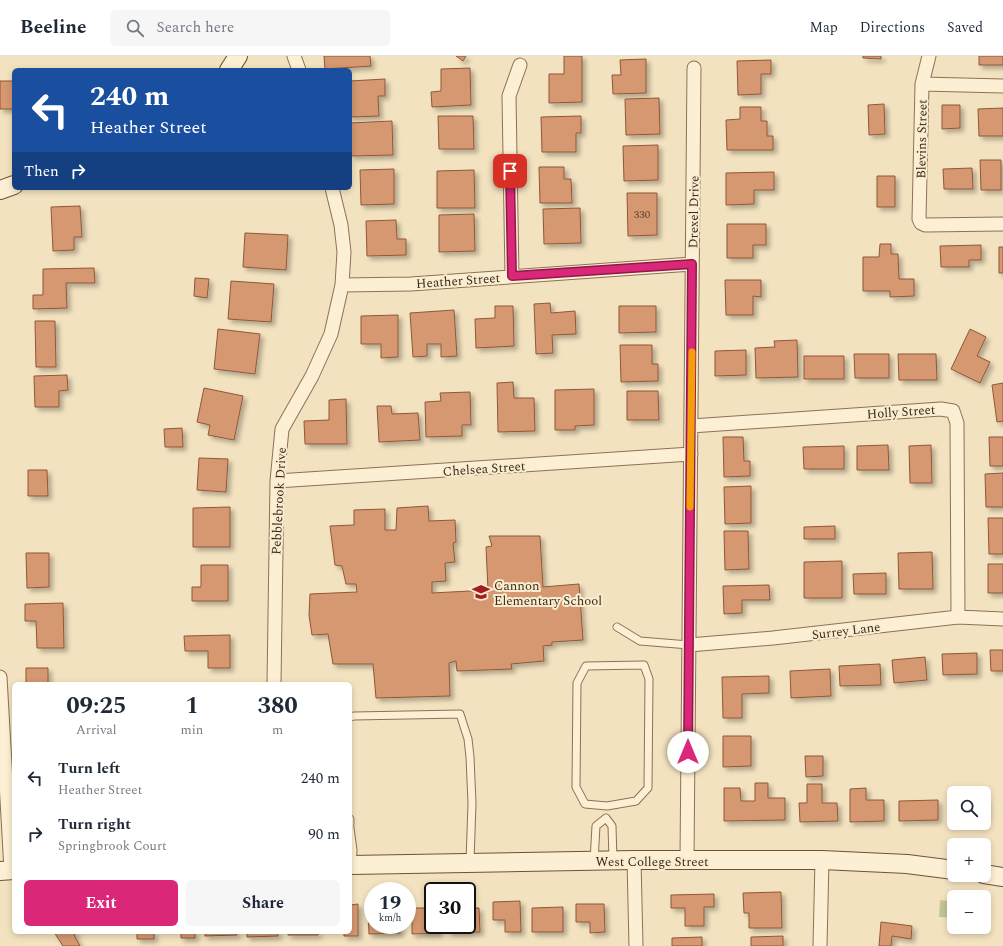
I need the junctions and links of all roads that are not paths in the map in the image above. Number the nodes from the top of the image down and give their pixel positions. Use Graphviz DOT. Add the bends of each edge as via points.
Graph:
graph roads {
  1 [pos="238,56"];
  2 [pos="294,56"];
  3 [pos="929,56"];
  4 [pos="520,65"];
  5 [pos="230,68"];
  6 [pos="298,68"];
  7 [pos="694,68"];
  8 [pos="922,84"];
  9 [pos="1003,86"];
  10 [pos="12,186"];
  11 [pos="0,190"];
  12 [pos="332,190"];
  13 [pos="1003,224"];
  14 [pos="692,264"];
  15 [pos="512,276"];
  16 [pos="342,285"];
  17 [pos="691,426"];
  18 [pos="691,454"];
  19 [pos="277,481"];
  20 [pos="958,617"];
  21 [pos="1003,618"];
  22 [pos="617,627"];
  23 [pos="689,646"];
  24 [pos="0,677"];
  25 [pos="274,682"];
  26 [pos="352,717"];
  27 [pos="607,806"];
  28 [pos="606,818"];
  29 [pos="352,843"];
  30 [pos="352,858"];
  31 [pos="613,860"];
  32 [pos="634,860"];
  33 [pos="687,860"];
  34 [pos="822,860"];
  35 [pos="594,861"];
  36 [pos="470,863"];
  37 [pos="352,865"];
  38 [pos="947,869"];
  39 [pos="8,870"];
  40 [pos="991,875"];
  41 [pos="1003,877"];
  42 [pos="636,946"];
  43 [pos="820,946"];
  1 -- 5 [label="street"];
  2 -- 6 [label="street"];
  3 -- 8 [label="street, Blevins Street"];
  4 -- 15 [label="street" via="509,96"];
  7 -- 14 [label="street, Drexel Drive"];
  8 -- 9 [label="street"];
  8 -- 13 [label="street, Blevins Street" via="921,223"];
  10 -- 11 [label="street"];
  12 -- 16 [label="street, Pebblebrook Drive" via="344,252"];
  14 -- 15 [label="street, Heather Street"];
  14 -- 17 [label="street, Drexel Drive"];
  15 -- 16 [label="street, Heather Street" via="411,284"];
  16 -- 19 [label="street, Pebblebrook Drive" via="331,334 312,376 282,430"];
  17 -- 18 [label="street, Drexel Drive"];
  17 -- 20 [label="street, Holly Street" via="941,409 953,411 957,423"];
  18 -- 19 [label="street, Chelsea Street"];
  18 -- 23 [label="street, Drexel Drive"];
  19 -- 25 [label="street, Pebblebrook Drive"];
  20 -- 21 [label="street, Surrey Lane"];
  20 -- 23 [label="street, Surrey Lane"];
  22 -- 23 [label="lane" via="640,641"];
  23 -- 33 [label="street, Drexel Drive"];
  24 -- 39 [label="street"];
  26 -- 36 [label="lane" via="460,714 468,739 470,757"];
  27 -- 27 [label="lane" via="636,801 648,788 650,679 644,665 586,666 576,683 576,787 585,804"];
  27 -- 28 [label="lane"];
  28 -- 31 [label="lane" via="612,826"];
  28 -- 35 [label="lane" via="596,826"];
  29 -- 30 [label="lane"];
  31 -- 32 [label="street, West College Street"];
  31 -- 35 [label="street, West College Street"];
  32 -- 33 [label="street, West College Street"];
  32 -- 42 [label="street"];
  33 -- 34 [label="street, West College Street"];
  34 -- 38 [label="street, West College Street" via="907,864"];
  34 -- 43 [label="street"];
  35 -- 36 [label="street, West College Street"];
  36 -- 37 [label="street, West College Street"];
  40 -- 41 [label="street"];
}
